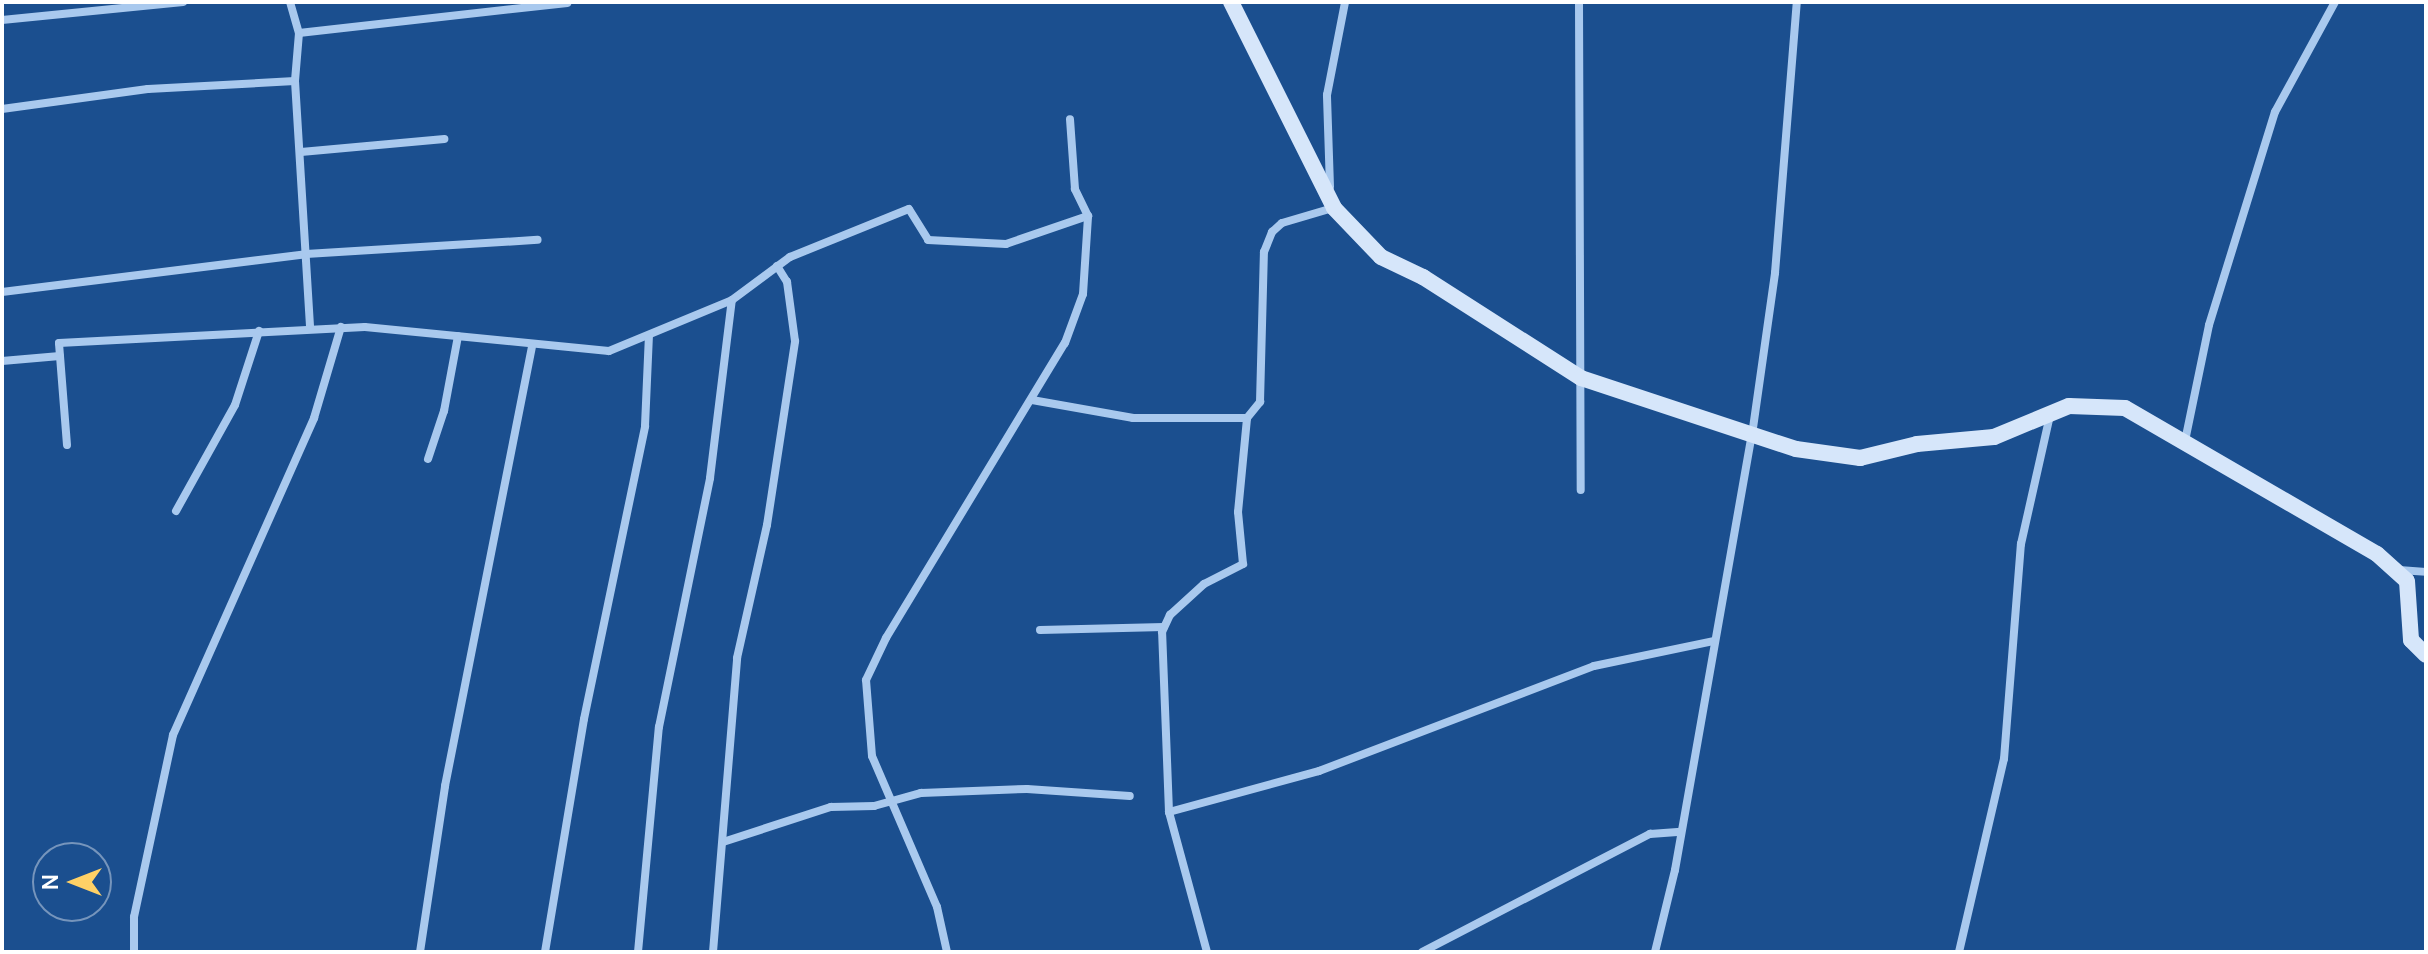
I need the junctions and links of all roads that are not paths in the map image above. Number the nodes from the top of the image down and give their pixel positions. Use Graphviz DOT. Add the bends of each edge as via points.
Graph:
graph roads {
  1 [pos="183,2"];
  2 [pos="290,2"];
  3 [pos="1231,2"];
  4 [pos="1345,2"];
  5 [pos="1579,2"];
  6 [pos="1797,2"];
  7 [pos="2335,2"];
  8 [pos="567,3"];
  9 [pos="2,20"];
  10 [pos="299,33"];
  11 [pos="295,81"];
  12 [pos="2,109"];
  13 [pos="1070,119"];
  14 [pos="444,139"];
  15 [pos="301,152"];
  16 [pos="1334,208"];
  17 [pos="1088,216"];
  18 [pos="538,240"];
  19 [pos="306,254"];
  20 [pos="777,266"];
  21 [pos="2,292"];
  22 [pos="732,300"];
  23 [pos="310,327"];
  24 [pos="341,327"];
  25 [pos="259,331"];
  26 [pos="458,336"];
  27 [pos="649,336"];
  28 [pos="532,348"];
  29 [pos="60,356"];
  30 [pos="2,361"];
  31 [pos="1581,378"];
  32 [pos="1032,400"];
  33 [pos="2050,415"];
  34 [pos="1247,418"];
  35 [pos="1752,435"];
  36 [pos="2185,441"];
  37 [pos="67,445"];
  38 [pos="428,459"];
  39 [pos="1581,490"];
  40 [pos="176,511"];
  41 [pos="2394,570"];
  42 [pos="2426,572"];
  43 [pos="1164,627"];
  44 [pos="1040,630"];
  45 [pos="1714,641"];
  46 [pos="2426,655"];
  47 [pos="1130,796"];
  48 [pos="892,801"];
  49 [pos="1169,812"];
  50 [pos="1681,832"];
  51 [pos="723,842"];
  52 [pos="134,952"];
  53 [pos="420,952"];
  54 [pos="545,952"];
  55 [pos="638,952"];
  56 [pos="713,952"];
  57 [pos="947,952"];
  58 [pos="1207,952"];
  59 [pos="1422,952"];
  60 [pos="1655,952"];
  61 [pos="1959,952"];
  1 -- 9 [label="street"];
  2 -- 10 [label="street"];
  3 -- 16 [label="street"];
  4 -- 16 [label="street" via="1327,95 1326,169"];
  5 -- 31 [label="street"];
  6 -- 35 [label="street" via="1775,273"];
  7 -- 36 [label="street" via="2275,112 2209,325"];
  8 -- 10 [label="street"];
  10 -- 11 [label="street"];
  11 -- 12 [label="street" via="148,89"];
  11 -- 15 [label="street"];
  13 -- 17 [label="street" via="1075,189"];
  14 -- 15 [label="street"];
  15 -- 19 [label="street"];
  16 -- 31 [label="street" via="1381,257 1435,284"];
  16 -- 34 [label="street" via="1282,223 1272,232 1264,252 1260,402"];
  17 -- 20 [label="street" via="1006,244 928,240 909,209"];
  17 -- 32 [label="street" via="1083,294 1065,343"];
  18 -- 19 [label="street"];
  19 -- 21 [label="street"];
  19 -- 23 [label="street"];
  20 -- 22 [label="street"];
  20 -- 51 [label="street" via="787,282 795,341 767,525 737,658"];
  22 -- 27 [label="street"];
  22 -- 55 [label="street" via="710,478 659,727"];
  23 -- 24 [label="street"];
  23 -- 25 [label="street"];
  24 -- 26 [label="street"];
  24 -- 52 [label="street" via="314,418 173,735 134,917"];
  25 -- 29 [label="street" via="59,343"];
  25 -- 40 [label="street" via="235,405"];
  26 -- 28 [label="street"];
  26 -- 38 [label="street" via="444,411"];
  27 -- 28 [label="street" via="609,351"];
  27 -- 54 [label="street" via="645,426 584,719"];
  28 -- 53 [label="street" via="445,786"];
  29 -- 30 [label="street"];
  29 -- 37 [label="street"];
  31 -- 35 [label="street"];
  31 -- 39 [label="street"];
  32 -- 34 [label="street" via="1133,418"];
  32 -- 48 [label="street" via="886,638 866,680 872,756"];
  33 -- 35 [label="street" via="1994,437 1917,444 1860,458 1796,449"];
  33 -- 36 [label="street" via="2069,406 2125,408"];
  33 -- 61 [label="street" via="2021,544 2004,759"];
  34 -- 43 [label="street" via="1238,512 1243,564 1204,584"];
  35 -- 45 [label="street"];
  36 -- 41 [label="street" via="2377,554"];
  41 -- 42 [label="street"];
  41 -- 46 [label="street" via="2407,581 2411,640"];
  43 -- 44 [label="street"];
  43 -- 49 [label="street"];
  45 -- 49 [label="street" via="1594,666 1319,771"];
  45 -- 50 [label="street"];
  47 -- 48 [label="street" via="975,789"];
  48 -- 51 [label="street" via="831,807"];
  48 -- 57 [label="street" via="937,907"];
  49 -- 58 [label="street"];
  50 -- 59 [label="street" via="1650,834"];
  50 -- 60 [label="street"];
  51 -- 56 [label="street"];
}
